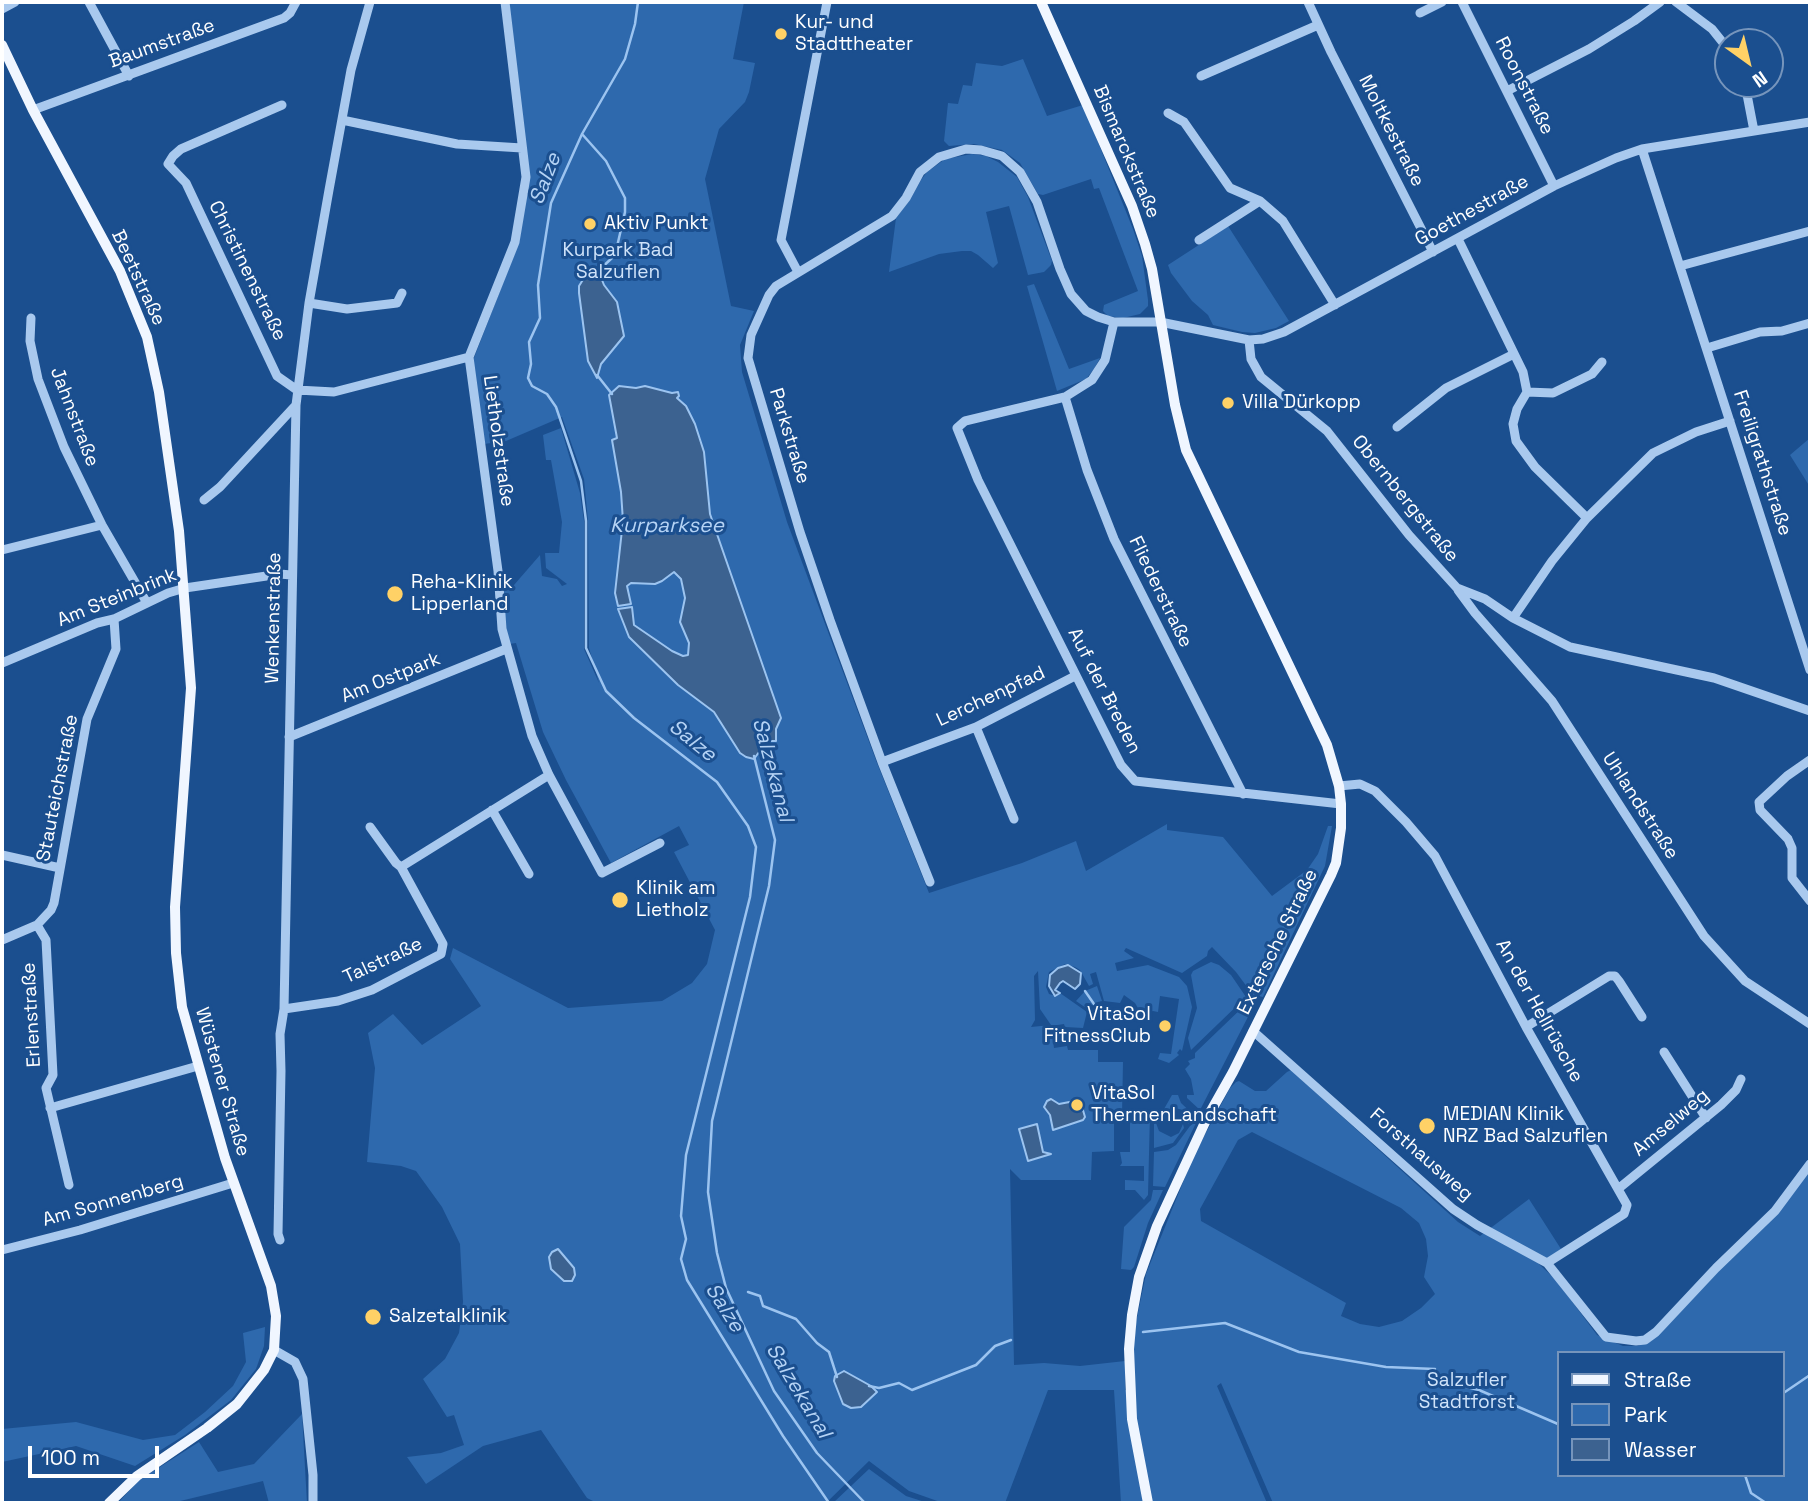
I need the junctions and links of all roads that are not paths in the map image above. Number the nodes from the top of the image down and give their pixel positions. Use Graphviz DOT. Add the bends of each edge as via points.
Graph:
graph roads {
  1 [pos="15,2"];
  2 [pos="89,2"];
  3 [pos="296,2"];
  4 [pos="370,2"];
  5 [pos="505,2"];
  6 [pos="827,2"];
  7 [pos="1041,2"];
  8 [pos="1308,2"];
  9 [pos="1442,2"];
  10 [pos="1462,2"];
  11 [pos="1660,2"];
  12 [pos="1676,2"];
  13 [pos="2,9"];
  14 [pos="1420,12"];
  15 [pos="1318,24"];
  16 [pos="1714,32"];
  17 [pos="2,45"];
  18 [pos="129,75"];
  19 [pos="1201,76"];
  20 [pos="1507,91"];
  21 [pos="1748,98"];
  22 [pos="282,105"];
  23 [pos="33,110"];
  24 [pos="1168,113"];
  25 [pos="342,120"];
  26 [pos="1810,122"];
  27 [pos="1754,131"];
  28 [pos="522,148"];
  29 [pos="1642,149"];
  30 [pos="1554,186"];
  31 [pos="1260,201"];
  32 [pos="1810,230"];
  33 [pos="1458,239"];
  34 [pos="1199,240"];
  35 [pos="1433,253"];
  36 [pos="1680,266"];
  37 [pos="798,271"];
  38 [pos="402,293"];
  39 [pos="309,303"];
  40 [pos="1335,305"];
  41 [pos="31,318"];
  42 [pos="1114,322"];
  43 [pos="1160,322"];
  44 [pos="1810,323"];
  45 [pos="1249,341"];
  46 [pos="1707,348"];
  47 [pos="1514,354"];
  48 [pos="469,357"];
  49 [pos="1602,362"];
  50 [pos="297,390"];
  51 [pos="1527,392"];
  52 [pos="1065,397"];
  53 [pos="296,405"];
  54 [pos="1730,421"];
  55 [pos="1397,427"];
  56 [pos="204,500"];
  57 [pos="1587,518"];
  58 [pos="102,524"];
  59 [pos="2,550"];
  60 [pos="291,575"];
  61 [pos="185,588"];
  62 [pos="1457,588"];
  63 [pos="147,603"];
  64 [pos="1513,618"];
  65 [pos="114,619"];
  66 [pos="506,649"];
  67 [pos="2,663"];
  68 [pos="1810,670"];
  69 [pos="1075,676"];
  70 [pos="1810,710"];
  71 [pos="976,727"];
  72 [pos="289,737"];
  73 [pos="1810,760"];
  74 [pos="882,762"];
  75 [pos="549,775"];
  76 [pos="1339,786"];
  77 [pos="1243,794"];
  78 [pos="1341,804"];
  79 [pos="492,810"];
  80 [pos="1014,819"];
  81 [pos="370,827"];
  82 [pos="660,843"];
  83 [pos="2,855"];
  84 [pos="401,867"];
  85 [pos="60,868"];
  86 [pos="529,874"];
  87 [pos="930,882"];
  88 [pos="1810,901"];
  89 [pos="37,925"];
  90 [pos="2,940"];
  91 [pos="284,1009"];
  92 [pos="1642,1017"];
  93 [pos="1810,1024"];
  94 [pos="1526,1027"];
  95 [pos="1253,1031"];
  96 [pos="1664,1052"];
  97 [pos="198,1066"];
  98 [pos="1741,1079"];
  99 [pos="50,1108"];
  100 [pos="1706,1118"];
  101 [pos="1810,1164"];
  102 [pos="233,1183"];
  103 [pos="69,1185"];
  104 [pos="1618,1189"];
  105 [pos="280,1240"];
  106 [pos="2,1250"];
  107 [pos="1547,1263"];
  108 [pos="274,1350"];
  109 [pos="109,1503"];
  110 [pos="313,1503"];
  111 [pos="1148,1503"];
  1 -- 13 [label="street"];
  2 -- 18 [label="street"];
  3 -- 18 [label="street, Baumstraße" via="284,18"];
  4 -- 25 [label="street, Wenkenstraße"];
  5 -- 28 [label="street, Lietholzstraße"];
  6 -- 37 [label="street" via="781,240"];
  7 -- 43 [label="main road, Bismarckstraße" via="1132,206 1152,269"];
  8 -- 15 [label="street, Moltkestraße"];
  9 -- 14 [label="street"];
  10 -- 20 [label="street, Roonstraße"];
  11 -- 20 [label="street" via="1588,49"];
  12 -- 16 [label="street"];
  15 -- 19 [label="street"];
  15 -- 35 [label="street, Moltkestraße"];
  17 -- 23 [label="main road, Beetstraße"];
  18 -- 23 [label="street, Baumstraße"];
  20 -- 30 [label="street, Roonstraße"];
  21 -- 27 [label="street"];
  22 -- 50 [label="street, Christinenstraße" via="181,149 168,164 186,183 277,376"];
  23 -- 61 [label="main road, Beetstraße" via="143,323 159,391"];
  24 -- 31 [label="street" via="1184,122 1230,188"];
  25 -- 28 [label="street" via="457,144"];
  25 -- 39 [label="street, Wenkenstraße"];
  26 -- 27 [label="street, Goethestraße"];
  27 -- 29 [label="street, Goethestraße"];
  28 -- 48 [label="street, Lietholzstraße" via="526,177 515,242"];
  29 -- 30 [label="street, Goethestraße"];
  29 -- 36 [label="street, Freiligrathstraße"];
  30 -- 33 [label="street, Goethestraße"];
  31 -- 34 [label="street"];
  31 -- 40 [label="street" via="1283,221"];
  32 -- 36 [label="street"];
  33 -- 35 [label="street, Goethestraße"];
  33 -- 47 [label="street"];
  35 -- 40 [label="street, Goethestraße"];
  36 -- 46 [label="street, Freiligrathstraße"];
  37 -- 42 [label="street, Parkstraße" via="892,216 920,172 939,157 981,150 1002,156 1020,172 1037,202 1071,294 1086,311"];
  37 -- 74 [label="street, Parkstraße" via="769,295 751,335 748,358 800,532"];
  38 -- 39 [label="street" via="397,303 347,310"];
  39 -- 50 [label="street, Wenkenstraße"];
  40 -- 45 [label="street, Goethestraße" via="1284,332"];
  41 -- 58 [label="street, Jahnstraße" via="30,341 38,379 64,447"];
  42 -- 43 [label="street, Goethestraße"];
  42 -- 52 [label="street" via="1100,370 1093,380"];
  43 -- 45 [label="street, Goethestraße"];
  43 -- 76 [label="main road, Extersche Straße" via="1186,450 1327,745"];
  44 -- 46 [label="street"];
  45 -- 62 [label="street, Obernbergstraße" via="1251,359 1261,377 1327,431 1409,536"];
  46 -- 54 [label="street, Freiligrathstraße"];
  47 -- 51 [label="street"];
  47 -- 55 [label="street" via="1446,388"];
  48 -- 50 [label="street" via="334,392"];
  48 -- 66 [label="street, Lietholzstraße"];
  49 -- 51 [label="street" via="1592,374 1553,393"];
  50 -- 53 [label="street, Wenkenstraße"];
  51 -- 57 [label="street" via="1513,424 1516,441 1535,467"];
  52 -- 69 [label="street, Auf der Breden" via="965,421 957,428"];
  52 -- 77 [label="street, Fliederstraße" via="1114,539"];
  53 -- 56 [label="street"];
  53 -- 60 [label="street, Wenkenstraße"];
  54 -- 57 [label="street" via="1653,453"];
  54 -- 68 [label="street, Freiligrathstraße"];
  57 -- 64 [label="street"];
  58 -- 59 [label="street"];
  58 -- 63 [label="street, Jahnstraße"];
  60 -- 61 [label="street, Am Steinbrink"];
  60 -- 72 [label="street, Wenkenstraße"];
  61 -- 63 [label="street, Am Steinbrink"];
  61 -- 97 [label="main road, Wüstener Straße" via="191,688 175,907 176,953 182,1007"];
  62 -- 64 [label="street, Obernbergstraße" via="1485,599"];
  62 -- 93 [label="street, Uhlandstraße" via="1552,701 1704,936 1745,981"];
  63 -- 65 [label="street, Am Steinbrink"];
  64 -- 70 [label="street, Obernbergstraße" via="1570,647 1714,678"];
  65 -- 67 [label="street, Am Steinbrink"];
  65 -- 85 [label="street, Stauteichstraße" via="116,649 87,719"];
  66 -- 72 [label="street, Am Ostpark"];
  66 -- 75 [label="street, Lietholzstraße"];
  69 -- 71 [label="street, Lerchenpfad"];
  69 -- 77 [label="street, Auf der Breden" via="1121,765 1135,780"];
  71 -- 74 [label="street, Lerchenpfad"];
  71 -- 80 [label="street"];
  72 -- 91 [label="street, Wenkenstraße"];
  73 -- 88 [label="street" via="1759,802 1760,810 1788,839 1792,878"];
  74 -- 87 [label="street, Parkstraße"];
  75 -- 79 [label="street"];
  75 -- 82 [label="street, Lietholzstraße" via="602,873"];
  76 -- 78 [label="main road, Extersche Straße"];
  76 -- 94 [label="street, An der Hellrüsche" via="1360,785 1375,791 1435,856"];
  77 -- 78 [label="street, Auf der Breden"];
  78 -- 95 [label="main road, Extersche Straße" via="1336,863"];
  79 -- 84 [label="street"];
  79 -- 86 [label="street"];
  81 -- 84 [label="street, Talstraße"];
  83 -- 85 [label="street"];
  84 -- 91 [label="street, Talstraße" via="443,944 441,954 372,990 338,1001"];
  85 -- 89 [label="street, Stauteichstraße" via="54,903"];
  89 -- 90 [label="street"];
  89 -- 99 [label="street, Erlenstraße" via="46,940 53,1075 46,1088"];
  91 -- 105 [label="street, Wenkenstraße" via="280,1034"];
  92 -- 94 [label="street" via="1615,976 1609,976"];
  94 -- 104 [label="street, An der Hellrüsche"];
  95 -- 107 [label="street, Forsthausweg" via="1453,1209"];
  95 -- 111 [label="main road, Extersche Straße" via="1157,1226 1137,1286 1129,1349 1132,1419"];
  96 -- 100 [label="street"];
  97 -- 99 [label="street"];
  97 -- 102 [label="main road, Wüstener Straße"];
  98 -- 100 [label="street, Amselweg" via="1736,1090"];
  99 -- 103 [label="street, Erlenstraße"];
  100 -- 104 [label="street, Amselweg"];
  101 -- 107 [label="street, Forsthausweg" via="1776,1211 1645,1340 1606,1337"];
  102 -- 106 [label="street, Am Sonnenberg"];
  102 -- 108 [label="main road, Wüstener Straße" via="271,1286 276,1316"];
  104 -- 107 [label="street, An der Hellrüsche" via="1627,1205 1625,1214"];
  108 -- 109 [label="main road, Wüstener Straße" via="237,1404 136,1476"];
  108 -- 110 [label="street" via="295,1362 303,1379"];
}
